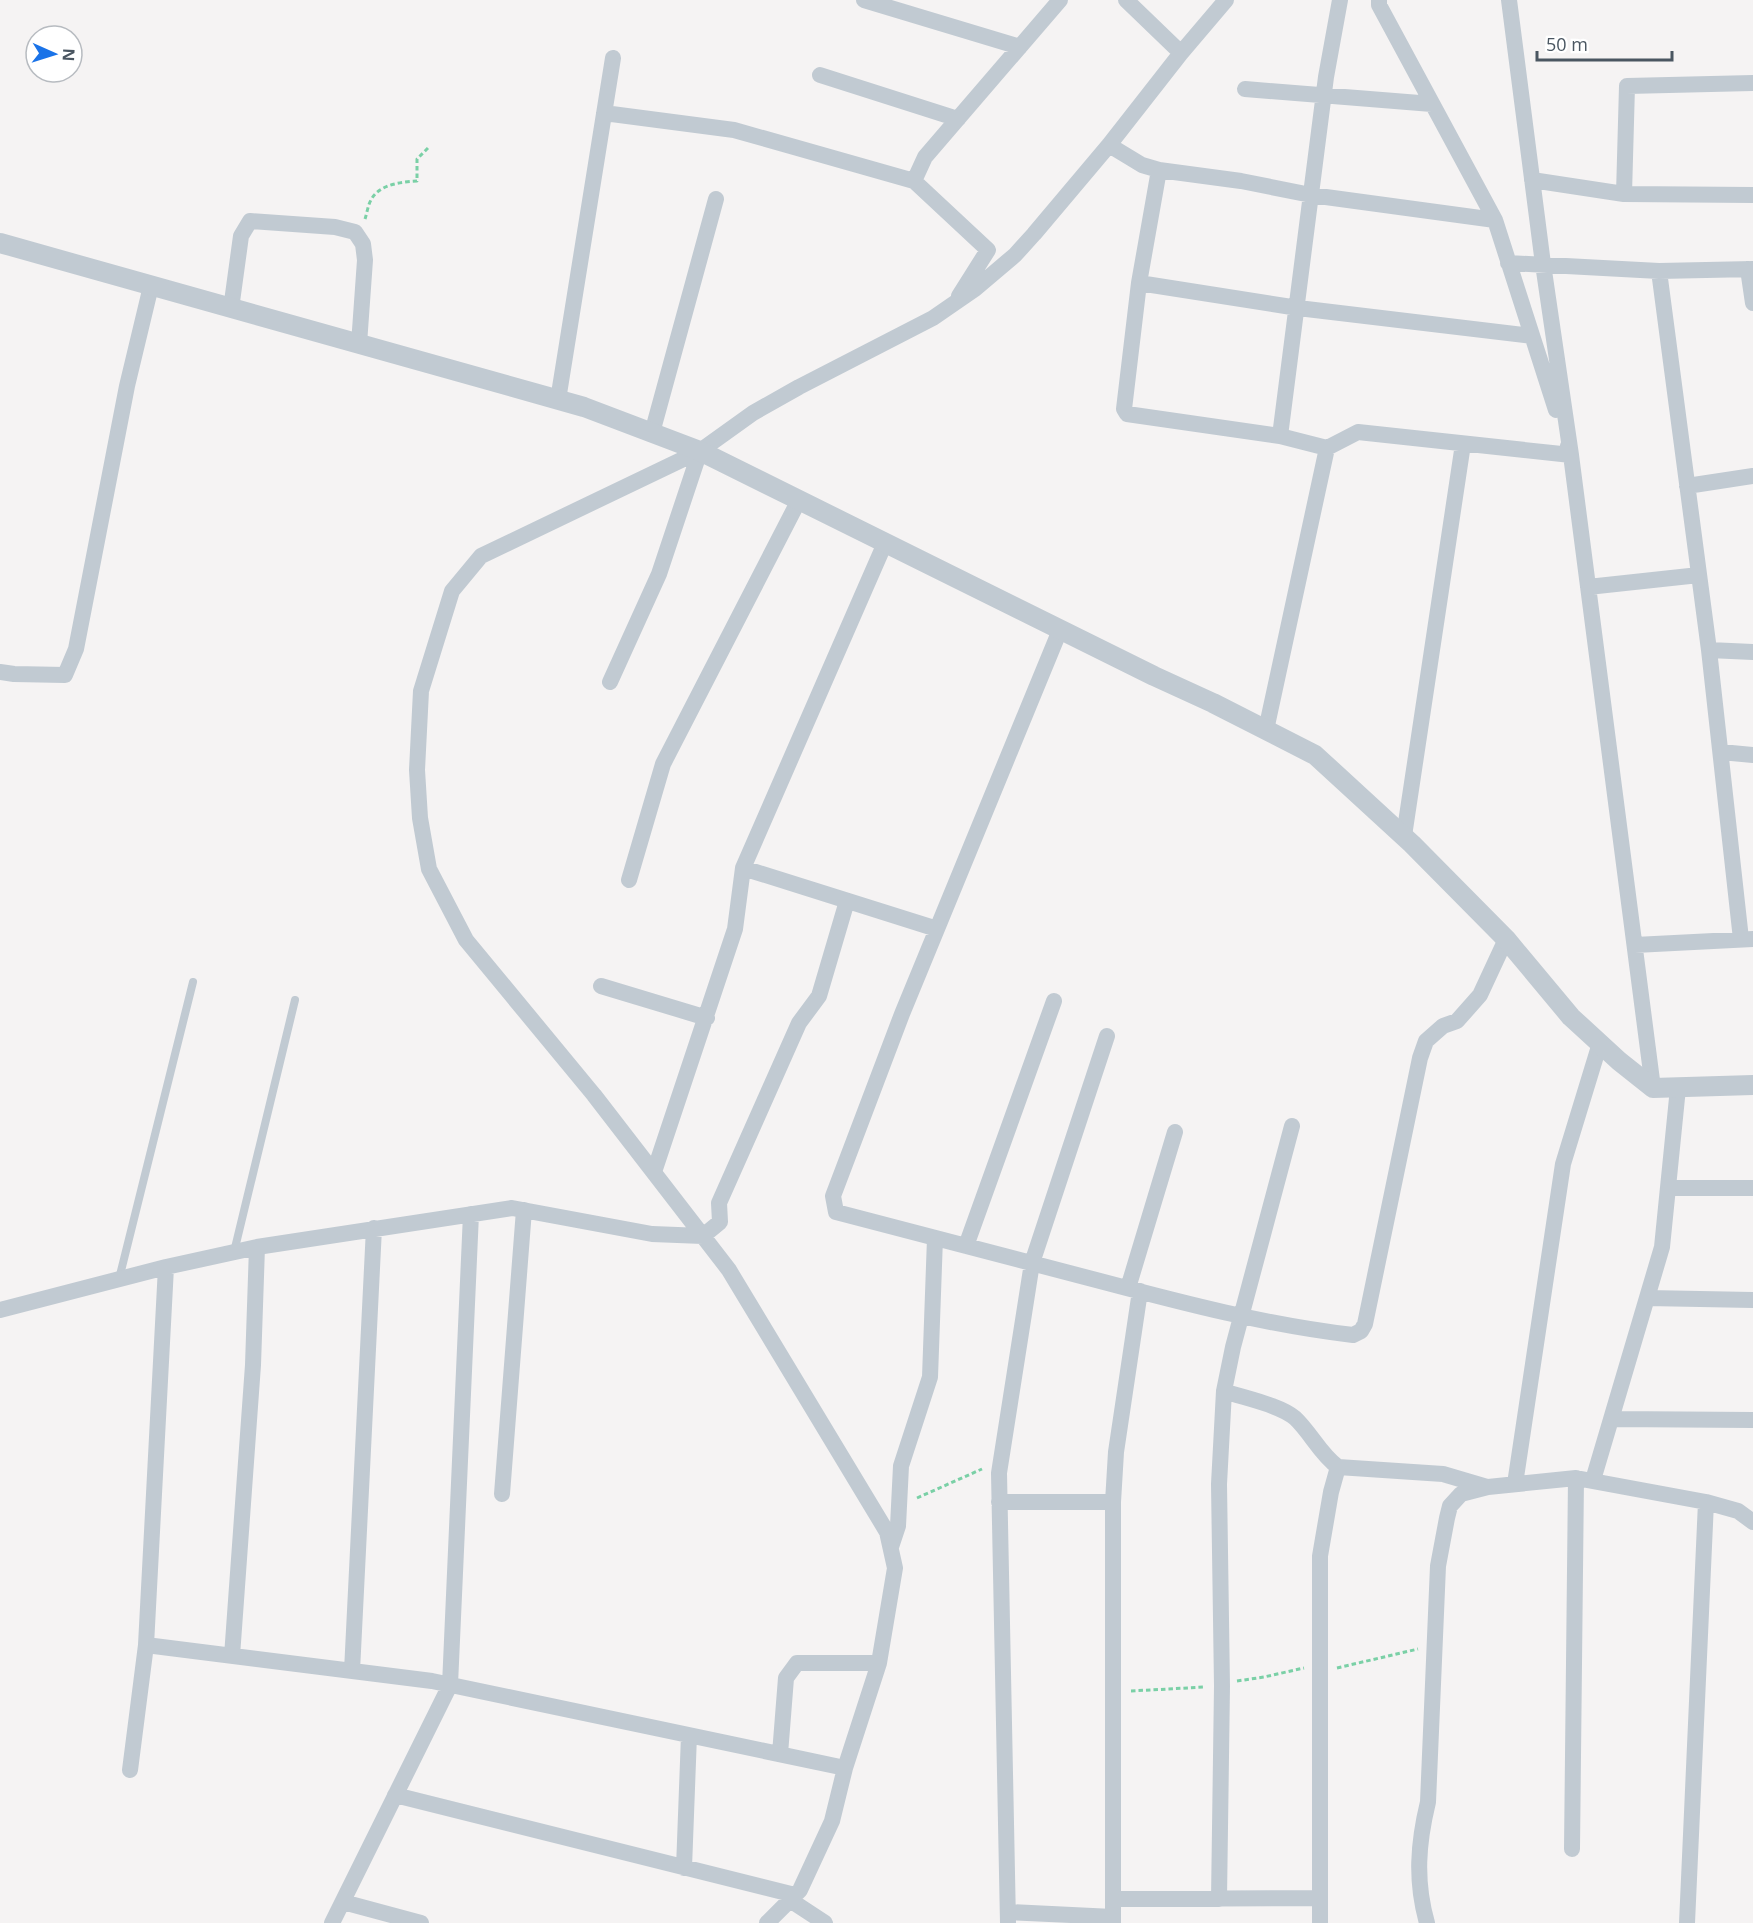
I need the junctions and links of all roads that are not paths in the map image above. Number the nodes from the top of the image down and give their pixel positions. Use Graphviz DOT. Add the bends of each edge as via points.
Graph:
graph roads {
  1 [pos="864,0"];
  2 [pos="1060,0"];
  3 [pos="1126,0"];
  4 [pos="1226,0"];
  5 [pos="1340,0"];
  6 [pos="1379,0"];
  7 [pos="1509,0"];
  8 [pos="1020,47"];
  9 [pos="1181,53"];
  10 [pos="613,58"];
  11 [pos="820,75"];
  12 [pos="1753,83"];
  13 [pos="1245,88"];
  14 [pos="1324,96"];
  15 [pos="1432,104"];
  16 [pos="604,113"];
  17 [pos="958,119"];
  18 [pos="1109,145"];
  19 [pos="1159,170"];
  20 [pos="1532,180"];
  21 [pos="914,181"];
  22 [pos="1624,194"];
  23 [pos="1311,195"];
  24 [pos="1753,195"];
  25 [pos="716,199"];
  26 [pos="1495,220"];
  27 [pos="0,243"];
  28 [pos="1508,263"];
  29 [pos="1544,264"];
  30 [pos="1750,269"];
  31 [pos="1659,271"];
  32 [pos="1139,283"];
  33 [pos="151,286"];
  34 [pos="956,302"];
  35 [pos="1753,303"];
  36 [pos="1298,308"];
  37 [pos="231,309"];
  38 [pos="1532,336"];
  39 [pos="359,344"];
  40 [pos="558,400"];
  41 [pos="652,433"];
  42 [pos="1280,436"];
  43 [pos="1463,444"];
  44 [pos="1327,448"];
  45 [pos="700,451"];
  46 [pos="1571,455"];
  47 [pos="1753,476"];
  48 [pos="1688,486"];
  49 [pos="799,500"];
  50 [pos="885,543"];
  51 [pos="1699,575"];
  52 [pos="1588,587"];
  53 [pos="1060,630"];
  54 [pos="1709,650"];
  55 [pos="1753,652"];
  56 [pos="0,672"];
  57 [pos="610,682"];
  58 [pos="1266,730"];
  59 [pos="1721,752"];
  60 [pos="1753,755"];
  61 [pos="1404,836"];
  62 [pos="743,868"];
  63 [pos="629,880"];
  64 [pos="847,901"];
  65 [pos="937,929"];
  66 [pos="1506,939"];
  67 [pos="1747,939"];
  68 [pos="1635,945"];
  69 [pos="193,982"];
  70 [pos="601,986"];
  71 [pos="295,1000"];
  72 [pos="1054,1001"];
  73 [pos="707,1018"];
  74 [pos="1107,1036"];
  75 [pos="1600,1043"];
  76 [pos="1753,1085"];
  77 [pos="1653,1088"];
  78 [pos="1678,1088"];
  79 [pos="1292,1126"];
  80 [pos="1175,1132"];
  81 [pos="654,1172"];
  82 [pos="1668,1188"];
  83 [pos="1753,1188"];
  84 [pos="524,1210"];
  85 [pos="471,1214"];
  86 [pos="374,1228"];
  87 [pos="703,1236"];
  88 [pos="935,1238"];
  89 [pos="257,1246"];
  90 [pos="966,1246"];
  91 [pos="234,1252"];
  92 [pos="1032,1263"];
  93 [pos="166,1267"];
  94 [pos="119,1279"];
  95 [pos="1134,1290"];
  96 [pos="1647,1298"];
  97 [pos="1753,1300"];
  98 [pos="0,1310"];
  99 [pos="1242,1316"];
  100 [pos="1224,1391"];
  101 [pos="1612,1419"];
  102 [pos="1753,1420"];
  103 [pos="1338,1467"];
  104 [pos="1576,1478"];
  105 [pos="1593,1480"];
  106 [pos="1515,1484"];
  107 [pos="1488,1488"];
  108 [pos="502,1494"];
  109 [pos="999,1502"];
  110 [pos="1113,1502"];
  111 [pos="1707,1502"];
  112 [pos="1753,1522"];
  113 [pos="890,1548"];
  114 [pos="146,1646"];
  115 [pos="232,1656"];
  116 [pos="879,1663"];
  117 [pos="352,1671"];
  118 [pos="450,1685"];
  119 [pos="689,1735"];
  120 [pos="780,1754"];
  121 [pos="845,1768"];
  122 [pos="130,1770"];
  123 [pos="395,1795"];
  124 [pos="1572,1849"];
  125 [pos="684,1868"];
  126 [pos="793,1898"];
  127 [pos="1320,1898"];
  128 [pos="1113,1899"];
  129 [pos="1219,1899"];
  130 [pos="343,1902"];
  131 [pos="1008,1918"];
  132 [pos="1113,1920"];
  133 [pos="332,1923"];
  134 [pos="421,1923"];
  135 [pos="767,1923"];
  136 [pos="825,1923"];
  137 [pos="1320,1923"];
  138 [pos="1427,1923"];
  139 [pos="1688,1923"];
  1 -- 8 [label="street"];
  2 -- 8 [label="street"];
  3 -- 9 [label="street"];
  4 -- 9 [label="street"];
  5 -- 14 [label="street"];
  6 -- 15 [label="street"];
  7 -- 20 [label="street"];
  8 -- 17 [label="street"];
  9 -- 18 [label="street"];
  10 -- 16 [label="street"];
  11 -- 17 [label="street"];
  12 -- 22 [label="street" via="1628,86"];
  13 -- 14 [label="street"];
  14 -- 15 [label="street"];
  14 -- 23 [label="street"];
  15 -- 26 [label="street"];
  16 -- 21 [label="street" via="734,129"];
  16 -- 40 [label="street"];
  17 -- 21 [label="street" via="925,157"];
  18 -- 19 [label="street" via="1142,165"];
  18 -- 34 [label="street" via="1015,255"];
  19 -- 23 [label="street"];
  19 -- 32 [label="street"];
  20 -- 22 [label="street"];
  20 -- 29 [label="street"];
  21 -- 34 [label="street" via="988,250"];
  22 -- 24 [label="street"];
  23 -- 26 [label="street"];
  23 -- 36 [label="street"];
  25 -- 41 [label="street"];
  26 -- 28 [label="street"];
  27 -- 33 [label="street"];
  28 -- 29 [label="street"];
  28 -- 38 [label="street"];
  29 -- 31 [label="street"];
  29 -- 46 [label="street"];
  30 -- 31 [label="street"];
  30 -- 35 [label="street"];
  31 -- 48 [label="street"];
  32 -- 36 [label="street"];
  32 -- 42 [label="street" via="1125,413"];
  33 -- 37 [label="street"];
  33 -- 56 [label="street" via="126,386 76,649 66,675"];
  34 -- 45 [label="street" via="933,318 762,408"];
  36 -- 38 [label="street"];
  36 -- 42 [label="street"];
  37 -- 39 [label="street"];
  37 -- 39 [label="street" via="241,236 250,221 355,232 363,244 365,260"];
  38 -- 46 [label="street"];
  39 -- 40 [label="street"];
  40 -- 41 [label="street"];
  41 -- 45 [label="street"];
  42 -- 44 [label="street"];
  43 -- 44 [label="street" via="1358,432"];
  43 -- 46 [label="street"];
  43 -- 61 [label="street"];
  44 -- 58 [label="street"];
  45 -- 49 [label="street"];
  45 -- 57 [label="street" via="659,574"];
  45 -- 81 [label="street" via="481,556 452,591 421,691 417,770 429,869 466,940"];
  46 -- 52 [label="street"];
  47 -- 48 [label="street"];
  48 -- 51 [label="street"];
  49 -- 50 [label="street"];
  49 -- 63 [label="street" via="663,764"];
  50 -- 53 [label="street"];
  50 -- 62 [label="street"];
  51 -- 52 [label="street"];
  51 -- 54 [label="street"];
  52 -- 68 [label="street"];
  53 -- 58 [label="street"];
  53 -- 65 [label="street"];
  54 -- 55 [label="street"];
  54 -- 59 [label="street"];
  58 -- 61 [label="street" via="1315,755"];
  59 -- 60 [label="street"];
  59 -- 67 [label="street"];
  61 -- 66 [label="street"];
  62 -- 64 [label="street"];
  62 -- 73 [label="street" via="735,929"];
  64 -- 65 [label="street"];
  64 -- 87 [label="street" via="819,996 799,1023 719,1203 720,1222"];
  65 -- 88 [label="street" via="833,1196 836,1212"];
  66 -- 75 [label="street" via="1571,1017"];
  66 -- 99 [label="street" via="1480,995 1457,1021 1443,1026 1426,1041 1361,1331 1353,1335 1311,1330"];
  67 -- 68 [label="street"];
  68 -- 77 [label="street"];
  69 -- 94 [label="lane"];
  70 -- 73 [label="street"];
  71 -- 91 [label="lane"];
  72 -- 90 [label="street"];
  73 -- 81 [label="street"];
  74 -- 92 [label="street"];
  75 -- 77 [label="street"];
  75 -- 106 [label="street" via="1563,1164"];
  76 -- 78 [label="street"];
  77 -- 78 [label="street"];
  78 -- 82 [label="street"];
  79 -- 99 [label="street"];
  80 -- 95 [label="street"];
  81 -- 87 [label="street"];
  82 -- 83 [label="street"];
  82 -- 96 [label="street" via="1662,1247"];
  84 -- 85 [label="street"];
  84 -- 87 [label="street" via="652,1234"];
  84 -- 108 [label="street"];
  85 -- 86 [label="street"];
  85 -- 118 [label="street"];
  86 -- 89 [label="street"];
  86 -- 117 [label="street"];
  87 -- 113 [label="street" via="729,1270 887,1532"];
  88 -- 90 [label="street"];
  88 -- 113 [label="street" via="930,1377 902,1466 898,1526"];
  89 -- 91 [label="street"];
  89 -- 115 [label="street" via="253,1365"];
  90 -- 92 [label="street"];
  91 -- 93 [label="street"];
  92 -- 95 [label="street"];
  92 -- 109 [label="street" via="1001,1462"];
  93 -- 94 [label="street"];
  93 -- 114 [label="street"];
  94 -- 98 [label="street"];
  95 -- 99 [label="street"];
  95 -- 110 [label="street"];
  96 -- 97 [label="street"];
  96 -- 101 [label="street"];
  99 -- 100 [label="street"];
  100 -- 103 [label="street" via="1294,1417"];
  100 -- 129 [label="street" via="1219,1484"];
  101 -- 102 [label="street"];
  101 -- 105 [label="street"];
  103 -- 107 [label="street" via="1443,1474"];
  103 -- 127 [label="street" via="1320,1556"];
  104 -- 105 [label="street"];
  104 -- 106 [label="street"];
  104 -- 124 [label="street"];
  105 -- 111 [label="street"];
  106 -- 107 [label="street"];
  107 -- 138 [label="street" via="1461,1494 1450,1506 1438,1566 1428,1802 1419,1852"];
  109 -- 110 [label="street"];
  109 -- 131 [label="street"];
  110 -- 128 [label="street"];
  111 -- 112 [label="street" via="1738,1511"];
  111 -- 139 [label="street"];
  113 -- 116 [label="street" via="895,1568"];
  114 -- 115 [label="street"];
  114 -- 122 [label="street"];
  115 -- 117 [label="street"];
  116 -- 120 [label="street" via="797,1663 786,1678"];
  116 -- 121 [label="street"];
  117 -- 118 [label="street"];
  118 -- 119 [label="street"];
  118 -- 123 [label="street"];
  119 -- 120 [label="street"];
  119 -- 125 [label="street"];
  120 -- 121 [label="street"];
  121 -- 126 [label="street" via="832,1821 811,1871"];
  123 -- 125 [label="street"];
  123 -- 130 [label="street"];
  125 -- 126 [label="street"];
  126 -- 135 [label="street"];
  126 -- 136 [label="street"];
  127 -- 129 [label="street"];
  127 -- 137 [label="street"];
  128 -- 129 [label="street"];
  128 -- 132 [label="street"];
  130 -- 133 [label="street"];
  130 -- 134 [label="street"];
  131 -- 132 [label="street"];
}
